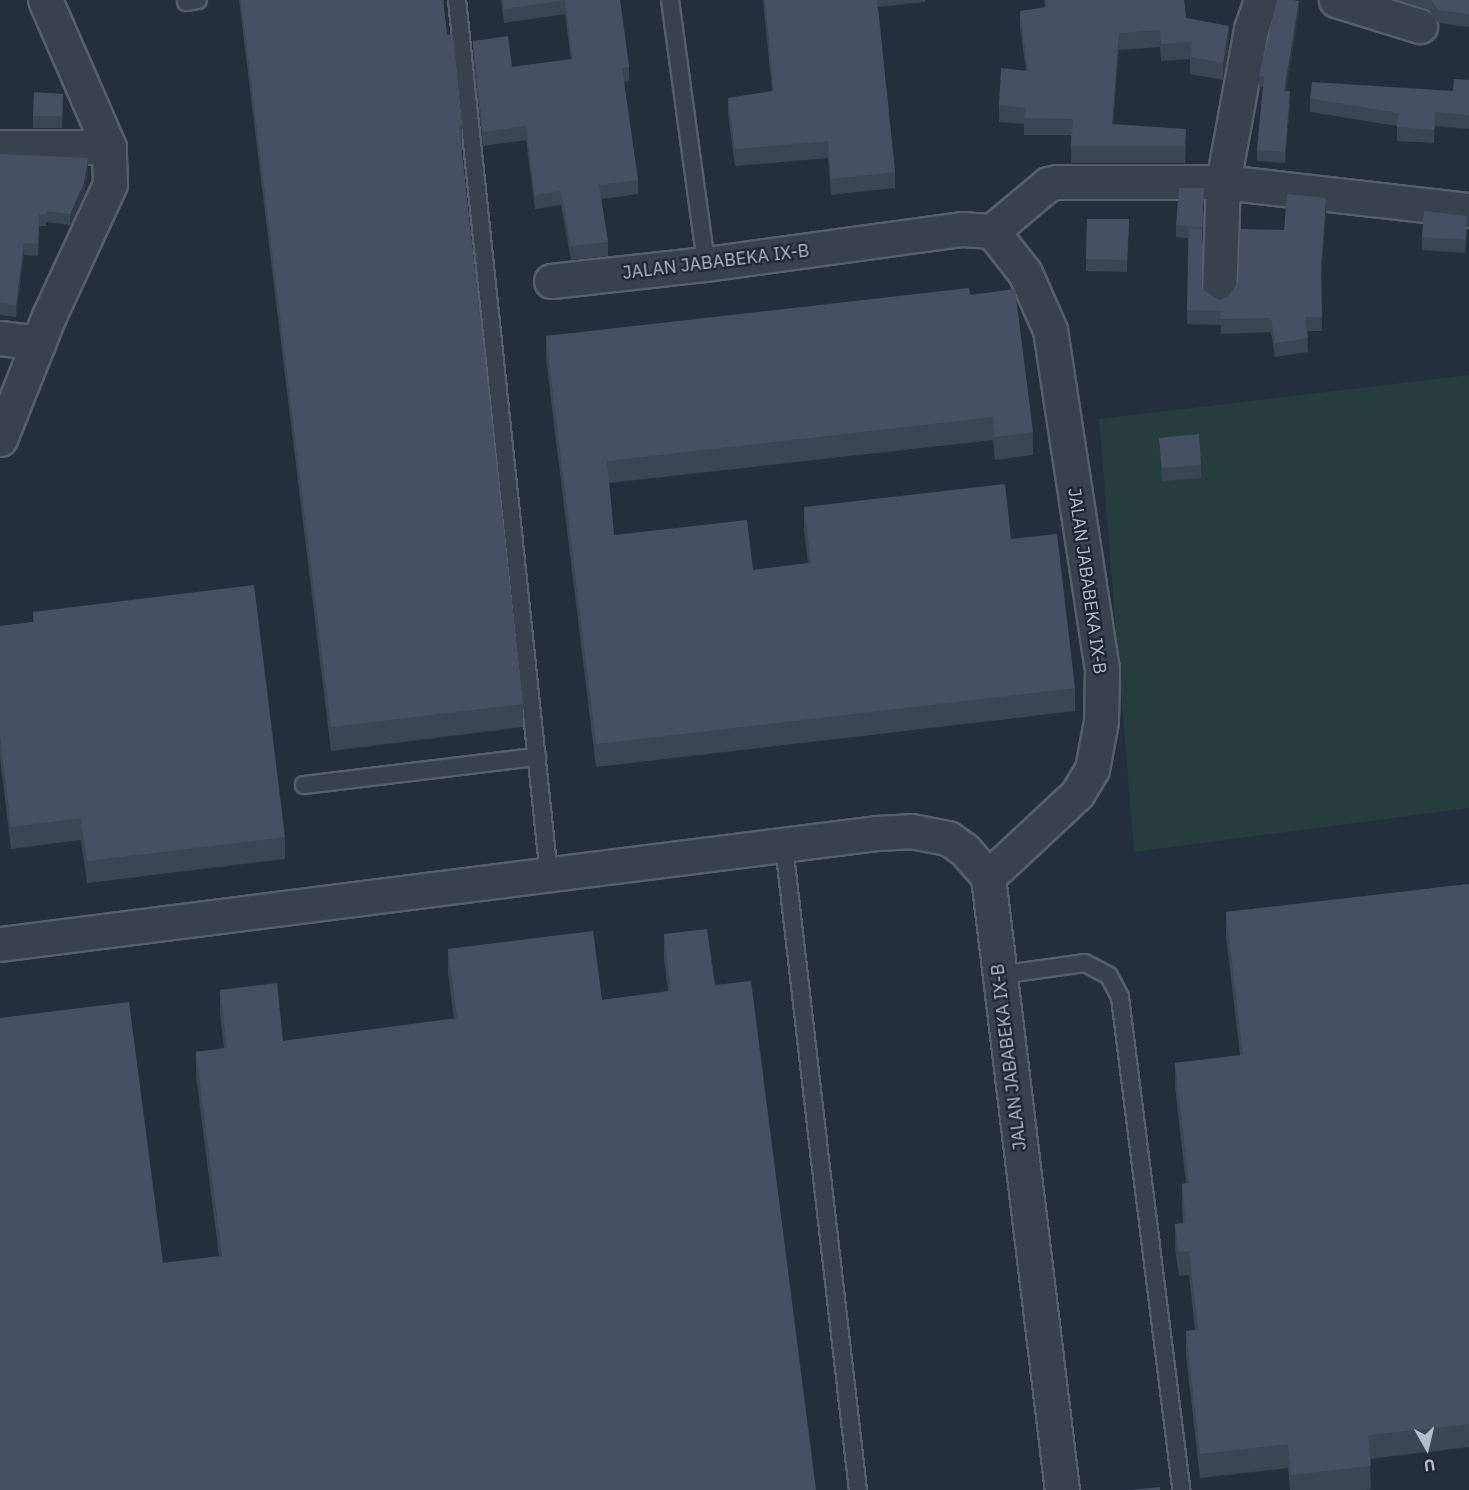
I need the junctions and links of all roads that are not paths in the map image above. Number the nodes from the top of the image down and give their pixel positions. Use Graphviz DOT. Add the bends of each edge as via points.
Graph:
graph roads {
  1 [pos="45,0"];
  2 [pos="457,0"];
  3 [pos="670,0"];
  4 [pos="1261,0"];
  5 [pos="1336,0"];
  6 [pos="1419,26"];
  7 [pos="0,147"];
  8 [pos="109,147"];
  9 [pos="1223,182"];
  10 [pos="1469,210"];
  11 [pos="992,231"];
  12 [pos="706,264"];
  13 [pos="551,280"];
  14 [pos="1219,295"];
  15 [pos="0,338"];
  16 [pos="39,343"];
  17 [pos="0,440"];
  18 [pos="537,757"];
  19 [pos="304,785"];
  20 [pos="784,846"];
  21 [pos="549,875"];
  22 [pos="988,877"];
  23 [pos="0,944"];
  24 [pos="999,975"];
  25 [pos="858,1490"];
  26 [pos="1062,1490"];
  27 [pos="1181,1490"];
  1 -- 8 [label="street"];
  2 -- 18 [label="lane"];
  3 -- 12 [label="lane"];
  4 -- 9 [label="street" via="1251,29"];
  5 -- 6 [label="street"];
  7 -- 8 [label="street"];
  8 -- 16 [label="street" via="110,184 106,199"];
  9 -- 10 [label="street"];
  9 -- 11 [label="street" via="1057,182 1048,184"];
  9 -- 14 [label="street"];
  11 -- 12 [label="street, JALAN JABABEKA IX-B" via="962,229"];
  11 -- 22 [label="street, JALAN JABABEKA IX-B" via="1025,273 1050,330 1102,668 1101,721 1092,769 1077,794"];
  12 -- 13 [label="street, JALAN JABABEKA IX-B"];
  15 -- 16 [label="street"];
  16 -- 17 [label="street"];
  18 -- 19 [label="lane"];
  18 -- 21 [label="lane"];
  20 -- 21 [label="street"];
  20 -- 22 [label="street" via="876,833 934,834 964,849"];
  20 -- 25 [label="lane"];
  21 -- 23 [label="street"];
  22 -- 24 [label="street, JALAN JABABEKA IX-B"];
  24 -- 26 [label="street, JALAN JABABEKA IX-B"];
  24 -- 27 [label="lane" via="1085,963 1109,976 1120,997"];
}
